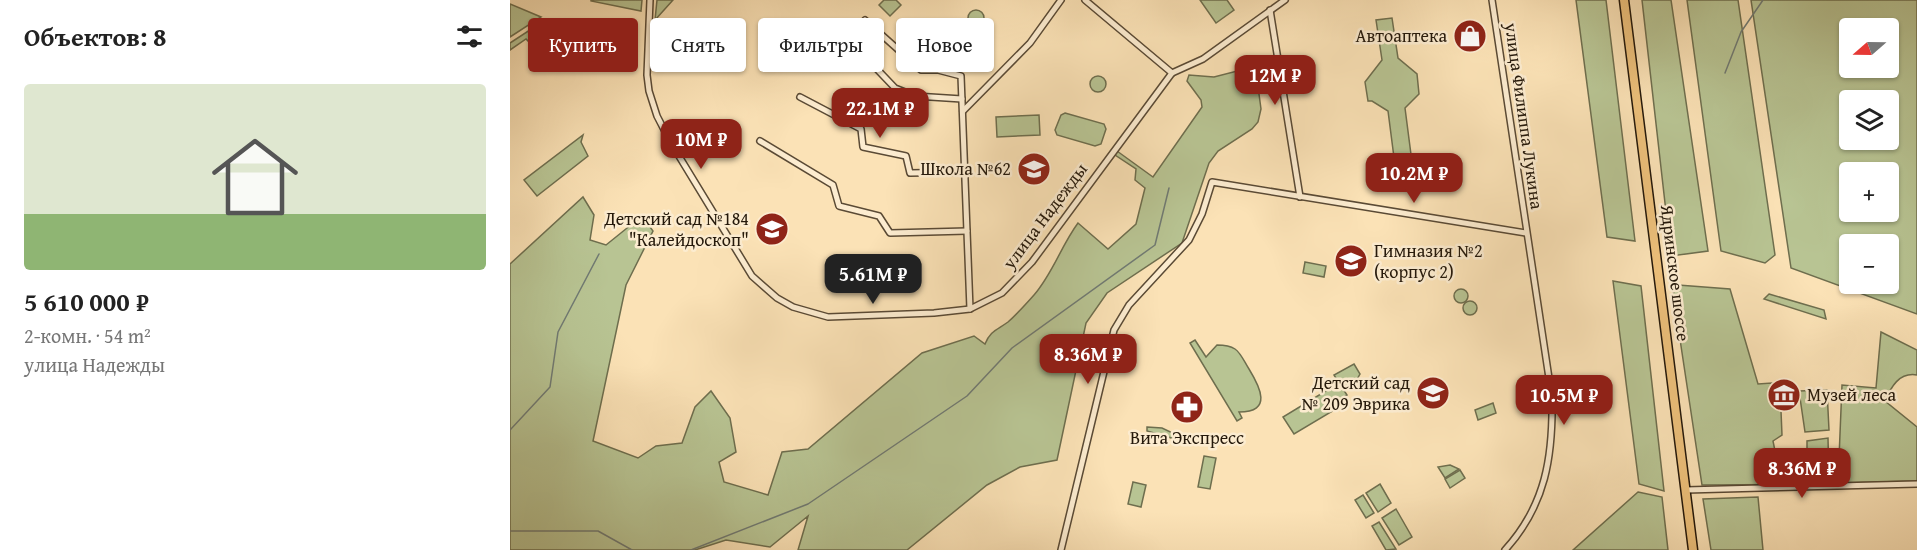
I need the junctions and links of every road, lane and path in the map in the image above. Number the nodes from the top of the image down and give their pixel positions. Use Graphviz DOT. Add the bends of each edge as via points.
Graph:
graph roads {
  1 [pos="650,0"];
  2 [pos="1061,0"];
  3 [pos="1085,0"];
  4 [pos="1285,0"];
  5 [pos="1492,0"];
  6 [pos="1624,0"];
  7 [pos="1270,10"];
  8 [pos="884,37"];
  9 [pos="880,72"];
  10 [pos="1172,73"];
  11 [pos="800,97"];
  12 [pos="962,99"];
  13 [pos="963,111"];
  14 [pos="760,141"];
  15 [pos="965,172"];
  16 [pos="1300,197"];
  17 [pos="967,231"];
  18 [pos="1526,233"];
  19 [pos="970,309"];
  20 [pos="1917,484"];
  21 [pos="1686,490"];
  22 [pos="1061,550"];
  23 [pos="1505,550"];
  24 [pos="1693,550"];
  1 -- 19 [label="street, улица Надежды" via="647,75 657,116 742,261 762,286 793,307 828,317"];
  2 -- 13 [label="street" via="1030,43"];
  3 -- 10 [label="street"];
  4 -- 7 [label="street"];
  5 -- 18 [label="street, улица Филиппа Лукина"];
  6 -- 21 [label="main road, Ядринское шоссе"];
  7 -- 10 [label="street" via="1203,59"];
  7 -- 16 [label="street"];
  8 -- 12 [label="street" via="921,70 962,76"];
  9 -- 12 [label="street" via="895,88 915,96"];
  10 -- 19 [label="street, улица Надежды" via="1016,280 992,300"];
  11 -- 15 [label="street" via="861,129 863,147 906,156 910,173"];
  12 -- 13 [label="street"];
  13 -- 15 [label="street"];
  14 -- 17 [label="street" via="833,185 839,206 879,216 890,233"];
  15 -- 17 [label="street"];
  16 -- 18 [label="street, улица Филиппа Лукина"];
  16 -- 22 [label="street, улица Филиппа Лукина" via="1212,182 1189,240 1129,305 1114,330"];
  17 -- 19 [label="street"];
  18 -- 23 [label="street" via="1552,398 1552,440 1537,504"];
  20 -- 21 [label="street"];
  21 -- 24 [label="main road, Ядринское шоссе"];
}
